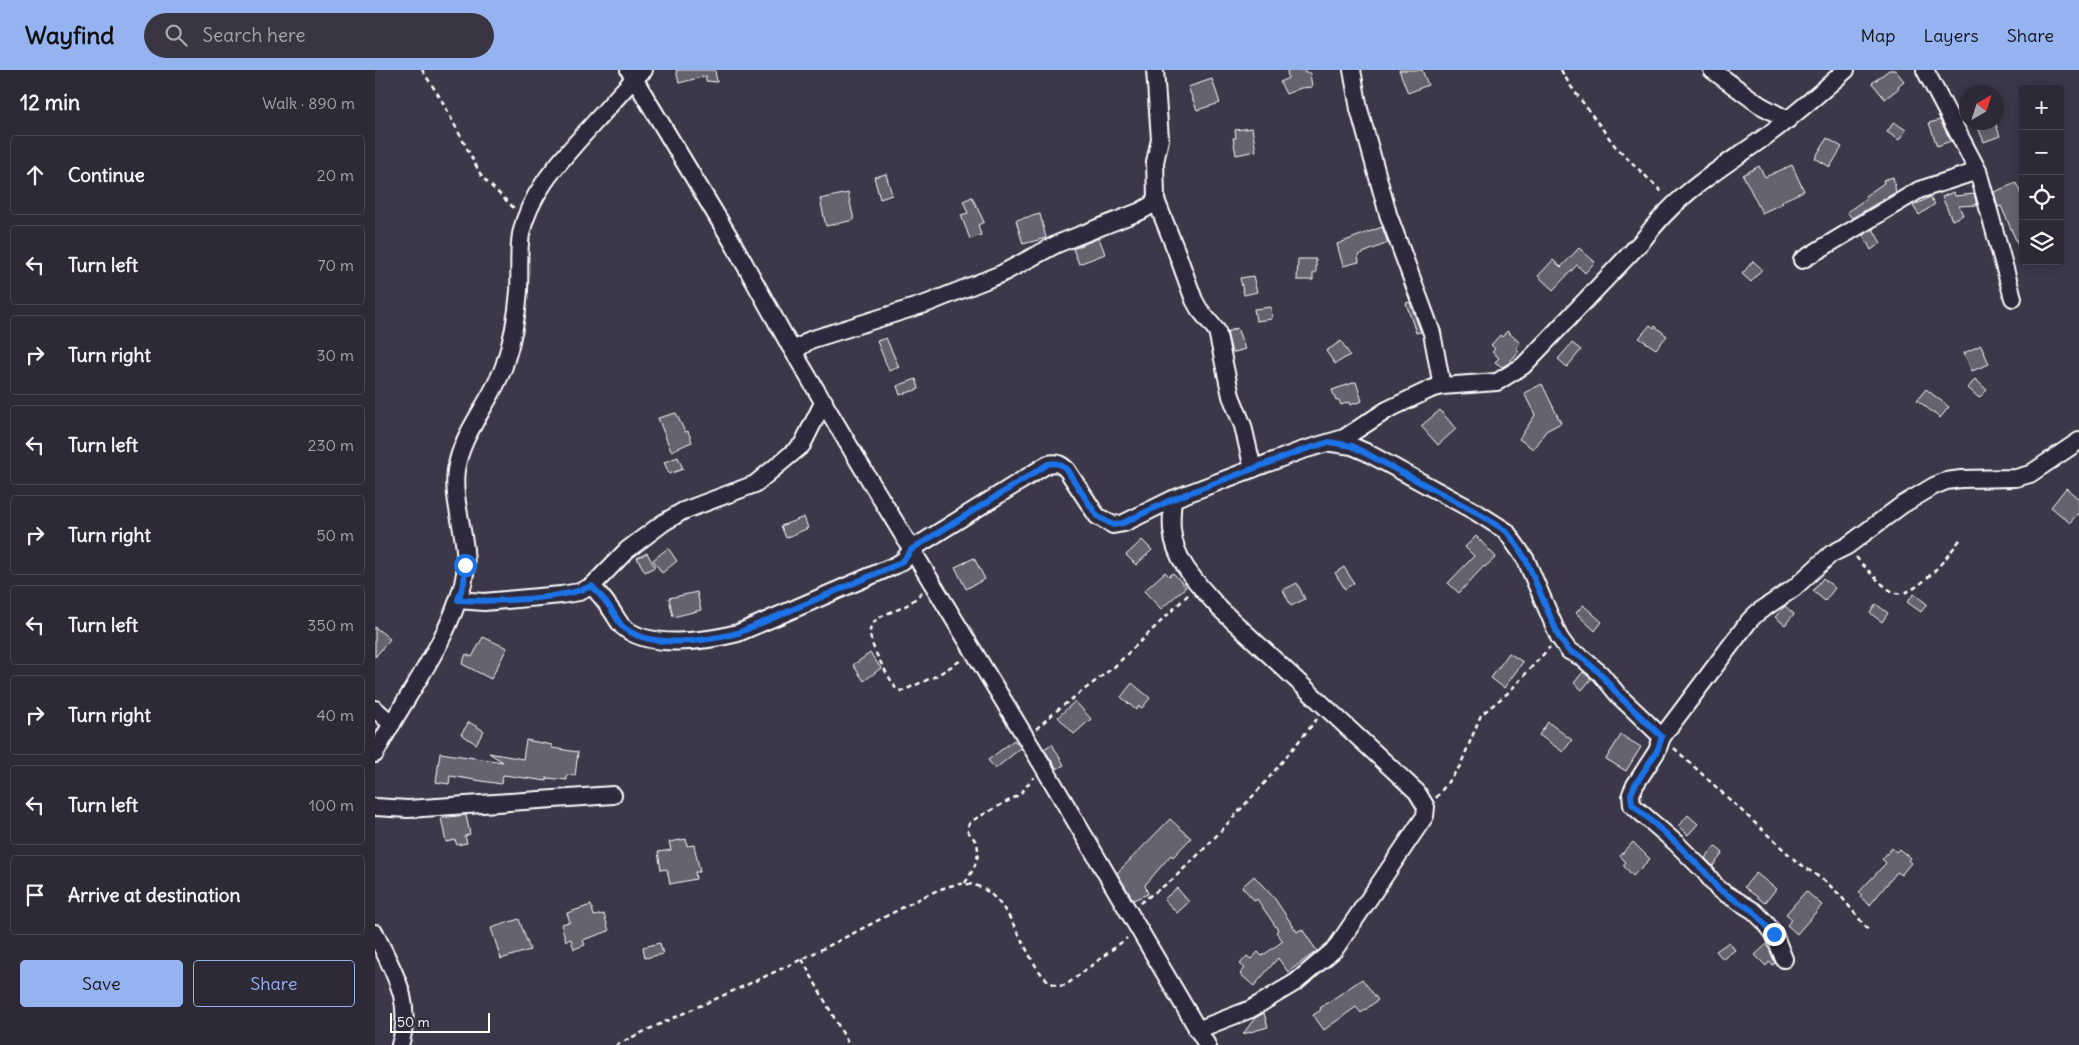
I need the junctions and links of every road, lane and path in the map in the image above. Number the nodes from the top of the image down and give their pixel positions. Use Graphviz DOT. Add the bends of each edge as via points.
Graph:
graph roads {
  1 [pos="422,70"];
  2 [pos="1155,70"];
  3 [pos="1352,70"];
  4 [pos="1561,70"];
  5 [pos="1712,70"];
  6 [pos="1846,70"];
  7 [pos="1925,70"];
  8 [pos="636,73"];
  9 [pos="1788,120"];
  10 [pos="1978,171"];
  11 [pos="1156,200"];
  12 [pos="1674,204"];
  13 [pos="525,219"];
  14 [pos="1802,260"];
  15 [pos="2013,298"];
  16 [pos="790,346"];
  17 [pos="1441,386"];
  18 [pos="824,401"];
  19 [pos="2079,440"];
  20 [pos="1329,442"];
  21 [pos="1253,469"];
  22 [pos="1173,499"];
  23 [pos="1962,536"];
  24 [pos="1847,546"];
  25 [pos="912,549"];
  26 [pos="932,583"];
  27 [pos="1198,585"];
  28 [pos="592,586"];
  29 [pos="458,600"];
  30 [pos="1559,637"];
  31 [pos="973,653"];
  32 [pos="1327,707"];
  33 [pos="375,709"];
  34 [pos="393,724"];
  35 [pos="1662,737"];
  36 [pos="1026,739"];
  37 [pos="375,754"];
  38 [pos="1043,766"];
  39 [pos="613,795"];
  40 [pos="375,807"];
  41 [pos="1426,807"];
  42 [pos="964,883"];
  43 [pos="1128,912"];
  44 [pos="1139,929"];
  45 [pos="1869,931"];
  46 [pos="375,933"];
  47 [pos="802,959"];
  48 [pos="1784,959"];
  49 [pos="1197,1030"];
  50 [pos="400,1045"];
  51 [pos="616,1045"];
  52 [pos="849,1045"];
  53 [pos="1207,1045"];
  1 -- 13 [label="path" via="482,177"];
  2 -- 11 [label="street" via="1160,139 1155,162"];
  3 -- 17 [label="street" via="1359,109 1388,214 1432,333"];
  4 -- 12 [label="path" via="1615,146"];
  5 -- 9 [label="street" via="1760,105"];
  6 -- 9 [label="street"];
  7 -- 10 [label="street"];
  8 -- 13 [label="street" via="543,183"];
  8 -- 16 [label="street"];
  9 -- 12 [label="street" via="1718,168"];
  10 -- 14 [label="street" via="1919,190"];
  10 -- 15 [label="street"];
  11 -- 16 [label="street" via="1141,211 1057,244 1001,274 928,303 810,340 799,348"];
  11 -- 21 [label="street" via="1194,300 1217,331 1231,396 1243,426"];
  12 -- 17 [label="street" via="1523,366 1497,382"];
  13 -- 29 [label="street" via="515,327 496,387 465,438 456,471 455,490 465,556 464,582"];
  16 -- 18 [label="street"];
  17 -- 20 [label="street" via="1411,397 1355,432"];
  18 -- 25 [label="street"];
  18 -- 28 [label="street" via="802,445 755,484 683,511 663,523 627,550"];
  19 -- 24 [label="street" via="2030,474 2016,478 1961,479 1934,486 1902,505"];
  20 -- 21 [label="street"];
  20 -- 30 [label="street" via="1366,452 1506,531 1526,560"];
  21 -- 22 [label="street"];
  22 -- 25 [label="street" via="1113,525 1097,516 1067,470 1054,463 1014,484"];
  22 -- 27 [label="street" via="1175,542 1186,569"];
  23 -- 24 [label="path" via="1941,564 1921,583 1904,593 1895,593 1887,588"];
  24 -- 35 [label="street" via="1831,554 1794,588 1749,621"];
  25 -- 26 [label="street"];
  25 -- 28 [label="street" via="904,560 888,568 738,633 689,641 651,639 628,630"];
  26 -- 31 [label="street"];
  26 -- 31 [label="path" via="908,605 873,622 870,630 876,652 896,689 902,691 936,676"];
  27 -- 32 [label="street"];
  27 -- 36 [label="path" via="1114,667 1056,711"];
  28 -- 29 [label="street" via="561,595 484,602"];
  29 -- 34 [label="street" via="428,666"];
  30 -- 35 [label="street" via="1569,651 1601,674"];
  30 -- 41 [label="path" via="1509,692 1481,716 1460,766"];
  31 -- 36 [label="street"];
  32 -- 41 [label="street" via="1417,792"];
  32 -- 43 [label="path" via="1205,848 1172,880"];
  33 -- 34 [label="street"];
  34 -- 37 [label="street"];
  35 -- 45 [label="path" via="1796,861 1840,895"];
  35 -- 48 [label="street" via="1657,751 1635,785 1631,794 1632,804 1718,889 1765,922 1774,934"];
  36 -- 38 [label="street"];
  38 -- 42 [label="path" via="1019,796 969,824 967,830 977,844 977,860"];
  38 -- 43 [label="street"];
  39 -- 40 [label="street" via="408,809"];
  41 -- 49 [label="street" via="1425,816 1335,949 1296,982 1251,1009"];
  42 -- 44 [label="path" via="981,887 1001,904 1040,973 1051,985 1066,985"];
  42 -- 47 [label="path" via="921,898"];
  43 -- 44 [label="street"];
  44 -- 49 [label="street"];
  46 -- 50 [label="street" via="393,967 405,1004"];
  47 -- 51 [label="path"];
  47 -- 52 [label="path"];
  49 -- 53 [label="street"];
}
